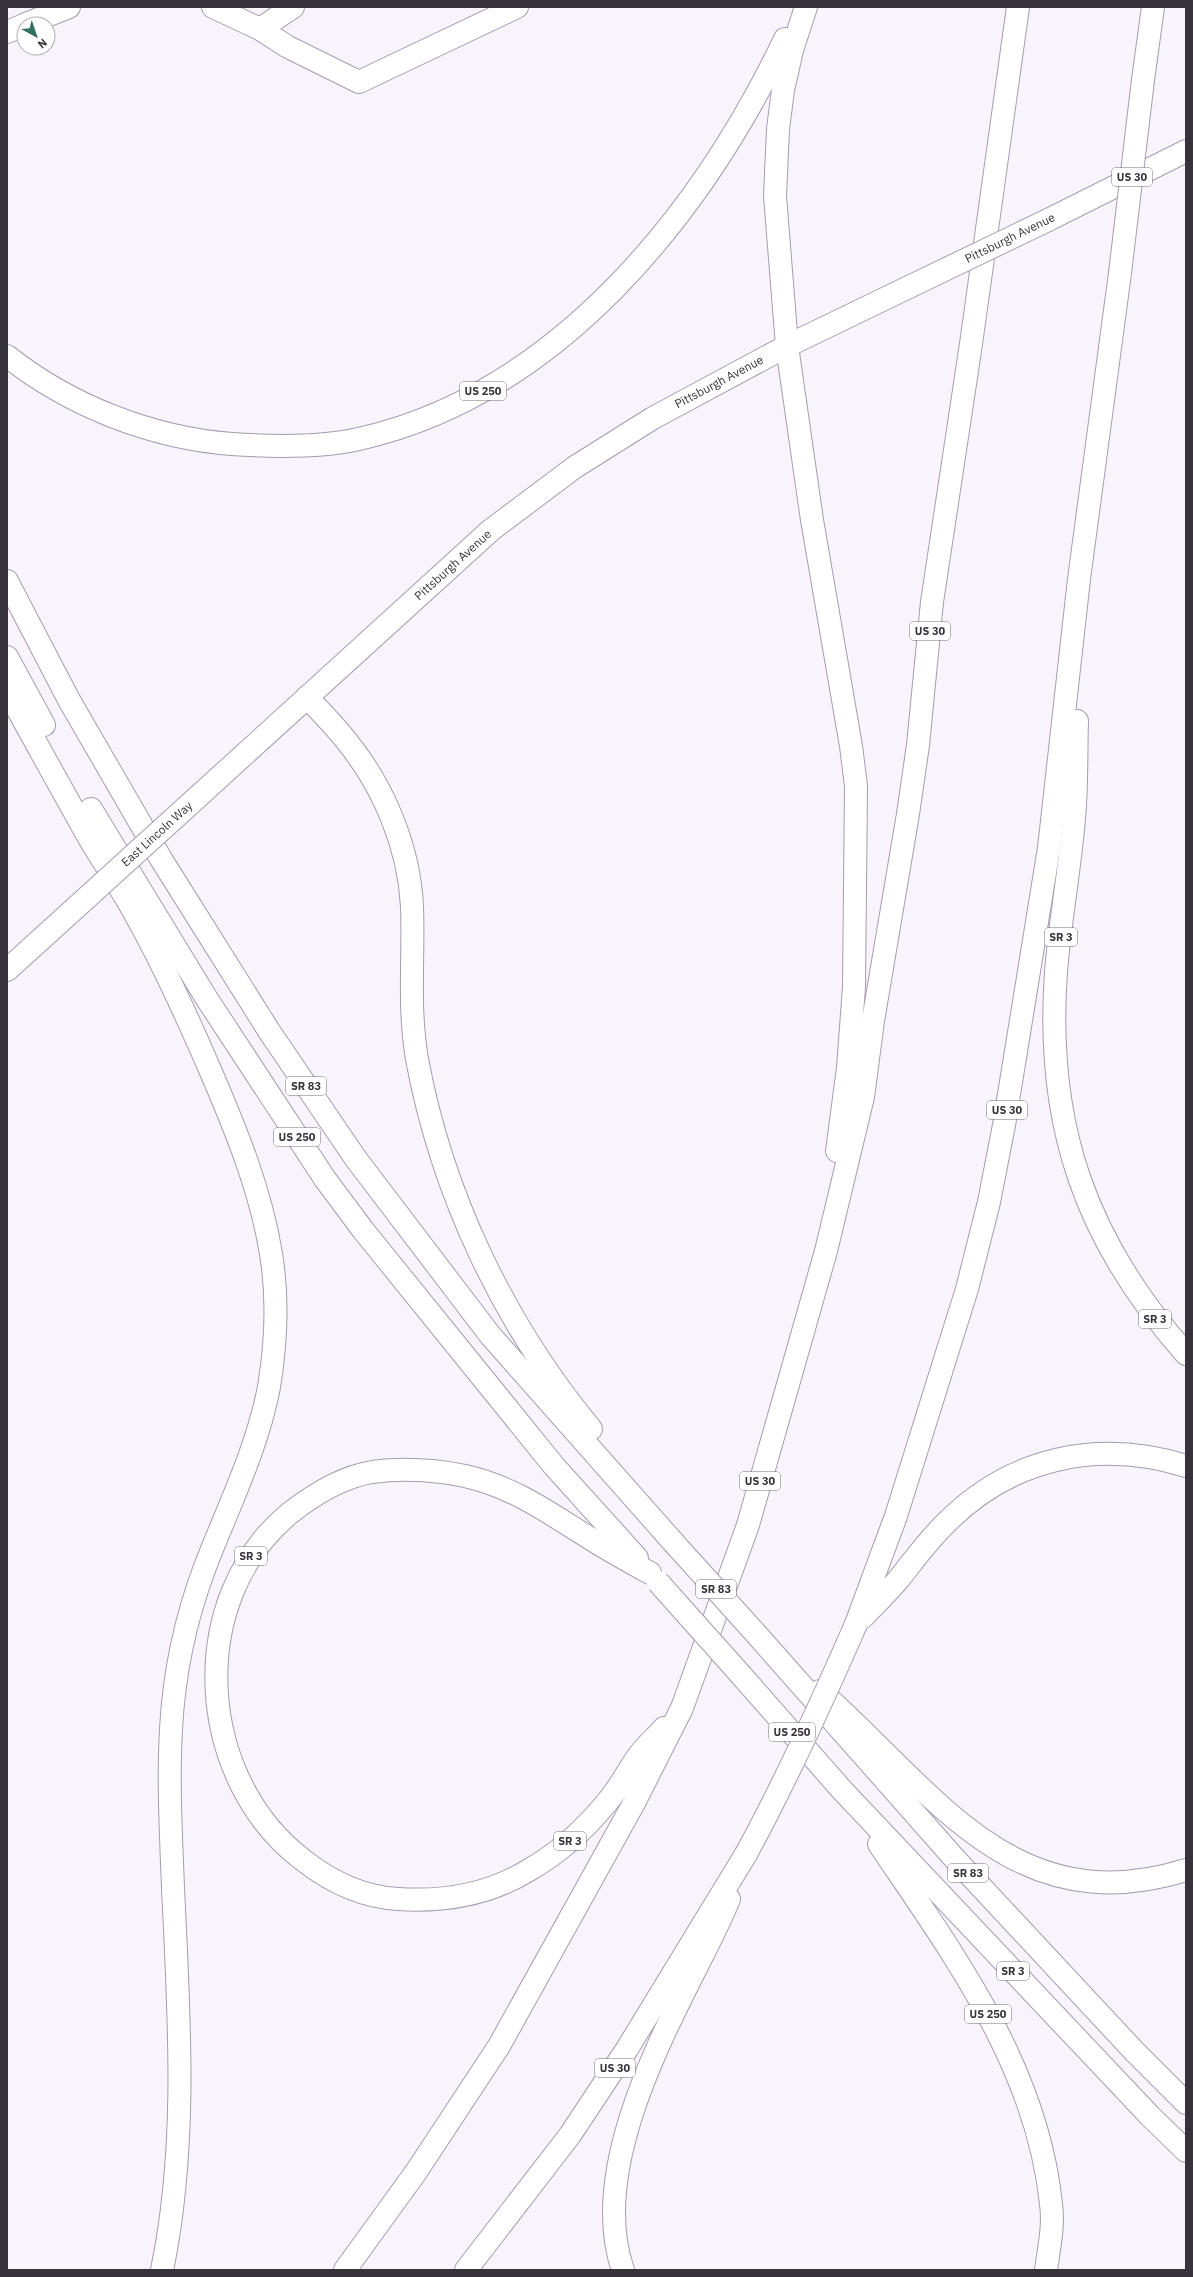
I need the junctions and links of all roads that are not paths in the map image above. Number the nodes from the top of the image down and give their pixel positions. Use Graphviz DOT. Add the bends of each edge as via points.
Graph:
graph roads {
  1 [pos="69,7"];
  2 [pos="213,7"];
  3 [pos="293,7"];
  4 [pos="517,7"];
  5 [pos="800,7"];
  6 [pos="806,7"];
  7 [pos="1018,7"];
  8 [pos="1153,7"];
  9 [pos="38,16"];
  10 [pos="16,27"];
  11 [pos="260,29"];
  12 [pos="7,32"];
  13 [pos="1186,151"];
  14 [pos="787,346"];
  15 [pos="7,356"];
  16 [pos="1079,579"];
  17 [pos="7,581"];
  18 [pos="7,657"];
  19 [pos="7,690"];
  20 [pos="307,697"];
  21 [pos="7,970"];
  22 [pos="826,1251"];
  23 [pos="1186,1354"];
  24 [pos="1186,1466"];
  25 [pos="644,1511"];
  26 [pos="654,1578"];
  27 [pos="856,1624"];
  28 [pos="758,1636"];
  29 [pos="682,1708"];
  30 [pos="842,1790"];
  31 [pos="746,1854"];
  32 [pos="1186,1870"];
  33 [pos="1186,2103"];
  34 [pos="1186,2151"];
  35 [pos="162,2270"];
  36 [pos="345,2270"];
  37 [pos="466,2270"];
  38 [pos="623,2270"];
  39 [pos="1046,2270"];
  1 -- 9 [label="main road"];
  2 -- 11 [label="main road"];
  3 -- 11 [label="main road"];
  4 -- 11 [label="main road" via="359,82 288,47"];
  5 -- 15 [label="main road, US 250" via="770,72 729,142 697,190 635,266 592,309 525,366 443,412 403,427 357,439 266,447 212,442 170,435 96,409 54,387"];
  6 -- 14 [label="main road" via="792,50 778,129 775,196"];
  7 -- 22 [label="main road, US 30" via="932,602 918,745 908,814 873,1021 863,1097"];
  8 -- 16 [label="main road, US 30, bridge"];
  10 -- 12 [label="main road"];
  13 -- 14 [label="main road, Pittsburgh Avenue, bridge"];
  14 -- 20 [label="main road, Pittsburgh Avenue" via="654,418 575,467 491,530"];
  14 -- 22 [label="main road" via="812,520 856,786 854,987 848,1068"];
  16 -- 23 [label="main road, SR 3" via="1075,817 1056,971 1054,1024 1057,1080 1073,1164 1094,1215 1129,1281 1155,1319"];
  16 -- 27 [label="main road, US 30" via="1049,848 989,1202 967,1289 918,1449"];
  17 -- 25 [label="main road, SR 83" via="69,700 119,788 238,981 356,1159 490,1335"];
  18 -- 26 [label="main road, US 250" via="66,768 134,882 325,1179 554,1466"];
  19 -- 35 [label="main road" via="139,921 191,1026 245,1157 271,1255 275,1323 264,1408 249,1460 192,1605 183,1636 173,1701 170,1773 178,1983 179,2098 173,2198"];
  20 -- 21 [label="main road, East Lincoln Way, bridge"];
  20 -- 25 [label="main road" via="346,740 369,773 385,803 404,856 412,904 411,1022 426,1102 447,1173 460,1206 492,1275 536,1355 557,1387 610,1452"];
  22 -- 29 [label="main road, US 30" via="748,1526"];
  24 -- 27 [label="main road" via="1130,1454 1084,1454 1030,1468 998,1482 947,1522"];
  25 -- 28 [label="main road, SR 83, bridge"];
  26 -- 29 [label="main road, SR 3" via="536,1504 491,1483 421,1470 372,1472 352,1478 302,1503 282,1520 265,1537 238,1580 223,1620 217,1662 216,1684 220,1726 241,1787 264,1823 293,1853 327,1877 366,1895 427,1901 492,1888 528,1871 566,1845 606,1804 640,1754"];
  26 -- 30 [label="main road, US 250, bridge"];
  27 -- 31 [label="main road, US 30, bridge" via="810,1729"];
  28 -- 32 [label="main road" via="860,1726 931,1799 977,1836 1006,1854 1031,1867 1084,1882 1140,1882"];
  28 -- 33 [label="main road, SR 83" via="955,1858 1134,2051"];
  29 -- 36 [label="main road, US 30" via="634,1803 499,2046 420,2166"];
  30 -- 34 [label="main road, SR 3"];
  30 -- 39 [label="main road, US 250" via="955,1956 1005,2046 1024,2091 1045,2163 1052,2205 1051,2238"];
  31 -- 37 [label="main road, US 30" via="627,2049 570,2135"];
  31 -- 38 [label="main road" via="718,1926 668,2026 627,2128 616,2178 615,2212 619,2258"];
}
